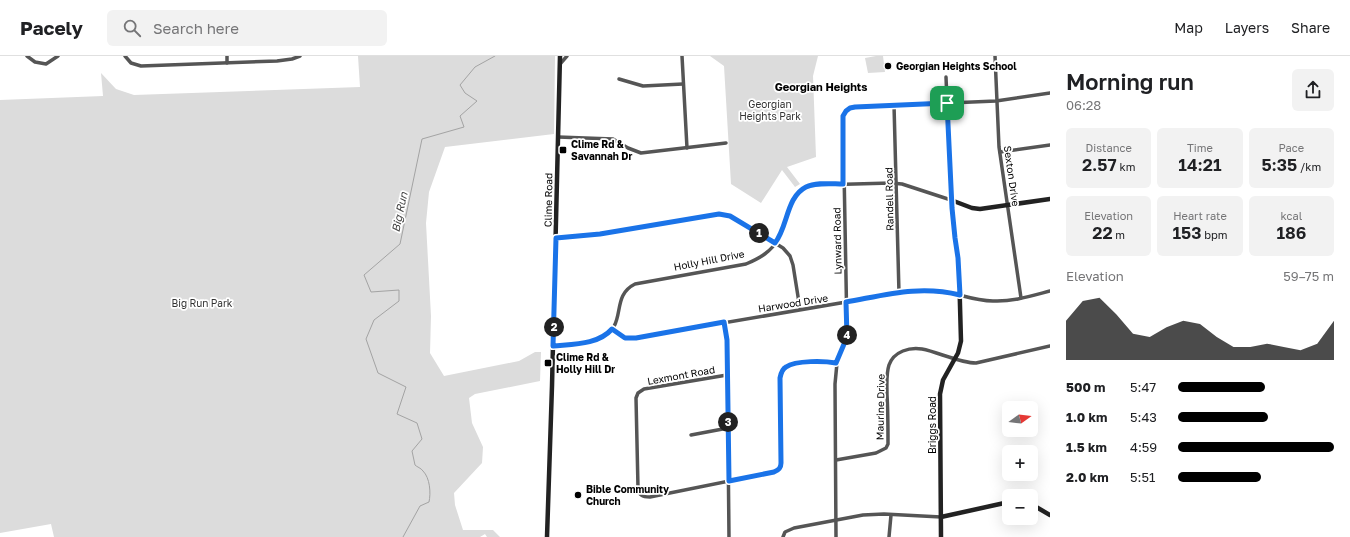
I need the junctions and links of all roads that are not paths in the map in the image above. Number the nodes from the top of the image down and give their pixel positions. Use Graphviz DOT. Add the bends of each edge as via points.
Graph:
graph roads {
  1 [pos="27,56"];
  2 [pos="58,56"];
  3 [pos="125,56"];
  4 [pos="227,56"];
  5 [pos="300,56"];
  6 [pos="560,56"];
  7 [pos="567,56"];
  8 [pos="682,56"];
  9 [pos="994,56"];
  10 [pos="227,63"];
  11 [pos="559,65"];
  12 [pos="946,77"];
  13 [pos="619,79"];
  14 [pos="683,84"];
  15 [pos="1050,93"];
  16 [pos="996,101"];
  17 [pos="947,103"];
  18 [pos="894,105"];
  19 [pos="558,137"];
  20 [pos="726,143"];
  21 [pos="1050,145"];
  22 [pos="687,148"];
  23 [pos="1000,152"];
  24 [pos="843,184"];
  25 [pos="896,184"];
  26 [pos="1050,199"];
  27 [pos="951,200"];
  28 [pos="1008,205"];
  29 [pos="556,238"];
  30 [pos="775,243"];
  31 [pos="1050,291"];
  32 [pos="899,293"];
  33 [pos="960,295"];
  34 [pos="1021,298"];
  35 [pos="846,302"];
  36 [pos="800,309"];
  37 [pos="724,322"];
  38 [pos="612,329"];
  39 [pos="553,346"];
  40 [pos="1050,346"];
  41 [pos="955,358"];
  42 [pos="836,363"];
  43 [pos="727,375"];
  44 [pos="728,428"];
  45 [pos="691,436"];
  46 [pos="836,460"];
  47 [pos="729,481"];
  48 [pos="1002,504"];
  49 [pos="1038,508"];
  50 [pos="890,515"];
  51 [pos="1050,515"];
  52 [pos="941,517"];
  53 [pos="836,520"];
  54 [pos="547,537"];
  55 [pos="729,537"];
  56 [pos="783,537"];
  57 [pos="836,537"];
  58 [pos="889,537"];
  59 [pos="942,537"];
  1 -- 2 [label="street" via="35,62 46,64"];
  3 -- 10 [label="street" via="131,63 141,66"];
  4 -- 10 [label="street"];
  5 -- 10 [label="street" via="285,61"];
  6 -- 11 [label="street, Clime Road"];
  7 -- 11 [label="street"];
  8 -- 14 [label="street"];
  9 -- 16 [label="street, Sexton Drive"];
  11 -- 19 [label="street, Clime Road"];
  12 -- 17 [label="street, Briggs Road"];
  13 -- 14 [label="street" via="643,86"];
  14 -- 22 [label="street"];
  15 -- 16 [label="street"];
  16 -- 17 [label="street"];
  16 -- 23 [label="street, Sexton Drive"];
  17 -- 18 [label="street"];
  17 -- 27 [label="street, Briggs Road"];
  18 -- 24 [label="street, Lynward Road" via="855,107 846,111 842,121"];
  18 -- 25 [label="street, Randell Road"];
  19 -- 22 [label="street" via="613,139 641,153"];
  19 -- 29 [label="street, Clime Road"];
  20 -- 22 [label="street"];
  21 -- 23 [label="street"];
  23 -- 28 [label="street, Sexton Drive"];
  24 -- 25 [label="street, Holly Hill Drive"];
  24 -- 30 [label="street, Holly Hill Drive" via="807,187 798,194"];
  24 -- 35 [label="street, Lynward Road"];
  25 -- 27 [label="street, Holly Hill Drive" via="917,188"];
  25 -- 32 [label="street, Randell Road"];
  26 -- 28 [label="street, Holly Hill Drive"];
  27 -- 28 [label="street, Holly Hill Drive" via="976,208"];
  27 -- 33 [label="street, Briggs Road"];
  28 -- 34 [label="street, Sexton Drive"];
  29 -- 30 [label="street" via="600,234 719,214 730,216"];
  29 -- 39 [label="street, Clime Road"];
  30 -- 36 [label="street" via="790,256"];
  30 -- 38 [label="street, Holly Hill Drive" via="762,257 746,264 640,282 630,286 622,294 617,322"];
  31 -- 34 [label="street, Harwood Drive"];
  32 -- 33 [label="street, Harwood Drive" via="923,290"];
  32 -- 35 [label="street, Harwood Drive"];
  33 -- 34 [label="street, Harwood Drive" via="992,301"];
  33 -- 41 [label="street, Briggs Road" via="960,341"];
  35 -- 36 [label="street, Harwood Drive"];
  35 -- 42 [label="street, Lynward Road" via="847,337"];
  36 -- 37 [label="street, Harwood Drive"];
  37 -- 38 [label="street, Harwood Drive" via="636,338 625,338"];
  37 -- 43 [label="street"];
  38 -- 39 [label="street" via="605,336 595,340"];
  39 -- 54 [label="street, Clime Road"];
  40 -- 41 [label="street, Maurine Drive" via="971,363"];
  41 -- 46 [label="street, Maurine Drive" via="916,348 898,354 889,364 887,378 886,448 876,453"];
  41 -- 52 [label="street, Briggs Road" via="943,380 940,394"];
  42 -- 46 [label="street, Lynward Road"];
  42 -- 47 [label="street" via="820,361 784,368 780,378 781,467 774,472"];
  43 -- 44 [label="street"];
  43 -- 47 [label="street, Lexmont Road" via="638,393 638,492 642,496 650,497"];
  44 -- 45 [label="street"];
  44 -- 47 [label="street"];
  46 -- 53 [label="street, Lynward Road"];
  47 -- 55 [label="street"];
  48 -- 52 [label="street"];
  49 -- 51 [label="street"];
  50 -- 52 [label="street"];
  50 -- 53 [label="street" via="862,515"];
  50 -- 58 [label="street"];
  52 -- 59 [label="street, Briggs Road"];
  53 -- 56 [label="street" via="787,530"];
  53 -- 57 [label="street, Lynward Road"];
}
